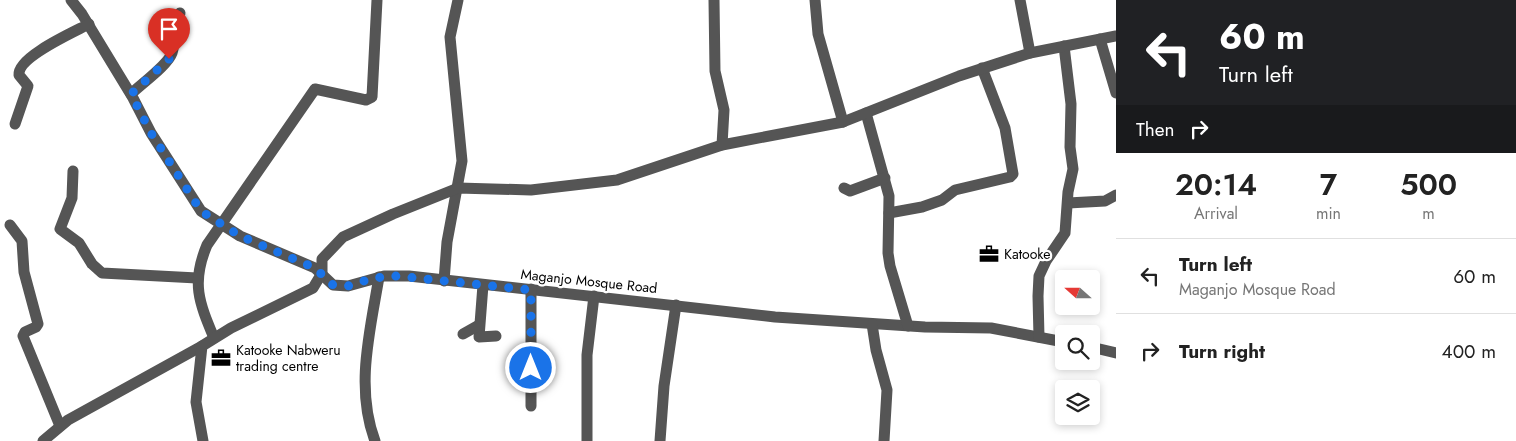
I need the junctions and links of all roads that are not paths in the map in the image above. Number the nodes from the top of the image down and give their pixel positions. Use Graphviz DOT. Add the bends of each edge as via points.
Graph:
graph roads {
  1 [pos="71,0"];
  2 [pos="377,0"];
  3 [pos="458,0"];
  4 [pos="714,0"];
  5 [pos="815,0"];
  6 [pos="1020,0"];
  7 [pos="180,13"];
  8 [pos="89,24"];
  9 [pos="1116,36"];
  10 [pos="1100,39"];
  11 [pos="1064,46"];
  12 [pos="1030,53"];
  13 [pos="982,68"];
  14 [pos="1116,93"];
  15 [pos="131,94"];
  16 [pos="866,113"];
  17 [pos="843,122"];
  18 [pos="15,124"];
  19 [pos="722,145"];
  20 [pos="73,171"];
  21 [pos="885,178"];
  22 [pos="458,188"];
  23 [pos="844,188"];
  24 [pos="1116,195"];
  25 [pos="1068,203"];
  26 [pos="889,213"];
  27 [pos="10,225"];
  28 [pos="221,226"];
  29 [pos="322,273"];
  30 [pos="379,277"];
  31 [pos="197,278"];
  32 [pos="444,281"];
  33 [pos="483,285"];
  34 [pos="531,290"];
  35 [pos="594,296"];
  36 [pos="676,305"];
  37 [pos="872,324"];
  38 [pos="479,325"];
  39 [pos="908,326"];
  40 [pos="463,334"];
  41 [pos="496,336"];
  42 [pos="1040,337"];
  43 [pos="214,338"];
  44 [pos="1055,340"];
  45 [pos="202,346"];
  46 [pos="1100,349"];
  47 [pos="1116,352"];
  48 [pos="531,406"];
  49 [pos="60,426"];
  50 [pos="43,441"];
  51 [pos="204,441"];
  52 [pos="375,441"];
  53 [pos="587,441"];
  54 [pos="660,441"];
  55 [pos="884,441"];
  1 -- 8 [label="street, Maganjo Mosque Road"];
  2 -- 28 [label="street" via="372,98 366,100 316,89"];
  3 -- 22 [label="street" via="450,37 462,161"];
  4 -- 19 [label="street" via="715,71 724,110"];
  5 -- 17 [label="street" via="818,34"];
  6 -- 12 [label="street"];
  7 -- 15 [label="street" via="172,26 173,47 169,59"];
  8 -- 15 [label="street, Maganjo Mosque Road"];
  8 -- 18 [label="street" via="40,49 20,70 19,76 28,86"];
  9 -- 10 [label="street"];
  10 -- 11 [label="street"];
  10 -- 14 [label="street"];
  11 -- 12 [label="street"];
  11 -- 25 [label="street" via="1071,104 1073,169"];
  12 -- 13 [label="street"];
  13 -- 16 [label="street"];
  13 -- 26 [label="street" via="1005,128 1013,174 955,190 942,200 922,207"];
  15 -- 28 [label="street, Maganjo Mosque Road" via="196,205"];
  16 -- 17 [label="street"];
  16 -- 21 [label="street"];
  17 -- 19 [label="street"];
  19 -- 22 [label="street" via="603,183 532,190"];
  20 -- 31 [label="street" via="72,198 60,229 79,244 97,269 117,275"];
  21 -- 23 [label="street" via="850,191"];
  21 -- 26 [label="street"];
  22 -- 29 [label="street" via="343,237 322,259"];
  22 -- 32 [label="street" via="447,242"];
  24 -- 25 [label="street" via="1105,201"];
  25 -- 42 [label="street" via="1065,233 1039,276"];
  26 -- 39 [label="street" via="888,253"];
  27 -- 49 [label="street" via="22,241 24,272 38,324 23,336"];
  28 -- 29 [label="street, Maganjo Mosque Road"];
  28 -- 31 [label="street" via="206,245"];
  29 -- 30 [label="street, Maganjo Mosque Road" via="338,287"];
  29 -- 43 [label="street" via="313,288"];
  30 -- 32 [label="street, Maganjo Mosque Road" via="409,276"];
  30 -- 52 [label="street" via="365,377 368,415"];
  31 -- 43 [label="street" via="200,304"];
  32 -- 33 [label="street, Maganjo Mosque Road"];
  33 -- 34 [label="street, Maganjo Mosque Road"];
  33 -- 38 [label="street"];
  34 -- 35 [label="street, Maganjo Mosque Road"];
  34 -- 48 [label="street"];
  35 -- 36 [label="street, Maganjo Mosque Road"];
  35 -- 53 [label="street" via="587,354"];
  36 -- 37 [label="street, Maganjo Mosque Road"];
  36 -- 54 [label="street"];
  37 -- 39 [label="street, Maganjo Mosque Road"];
  37 -- 55 [label="street" via="887,390"];
  38 -- 40 [label="street"];
  38 -- 41 [label="street" via="479,338"];
  39 -- 42 [label="street, Maganjo Mosque Road" via="991,328"];
  42 -- 44 [label="street, Maganjo Mosque Road"];
  43 -- 45 [label="street"];
  45 -- 49 [label="street" via="90,406"];
  45 -- 51 [label="street" via="196,402"];
  46 -- 47 [label="street"];
  49 -- 50 [label="street"];
}
